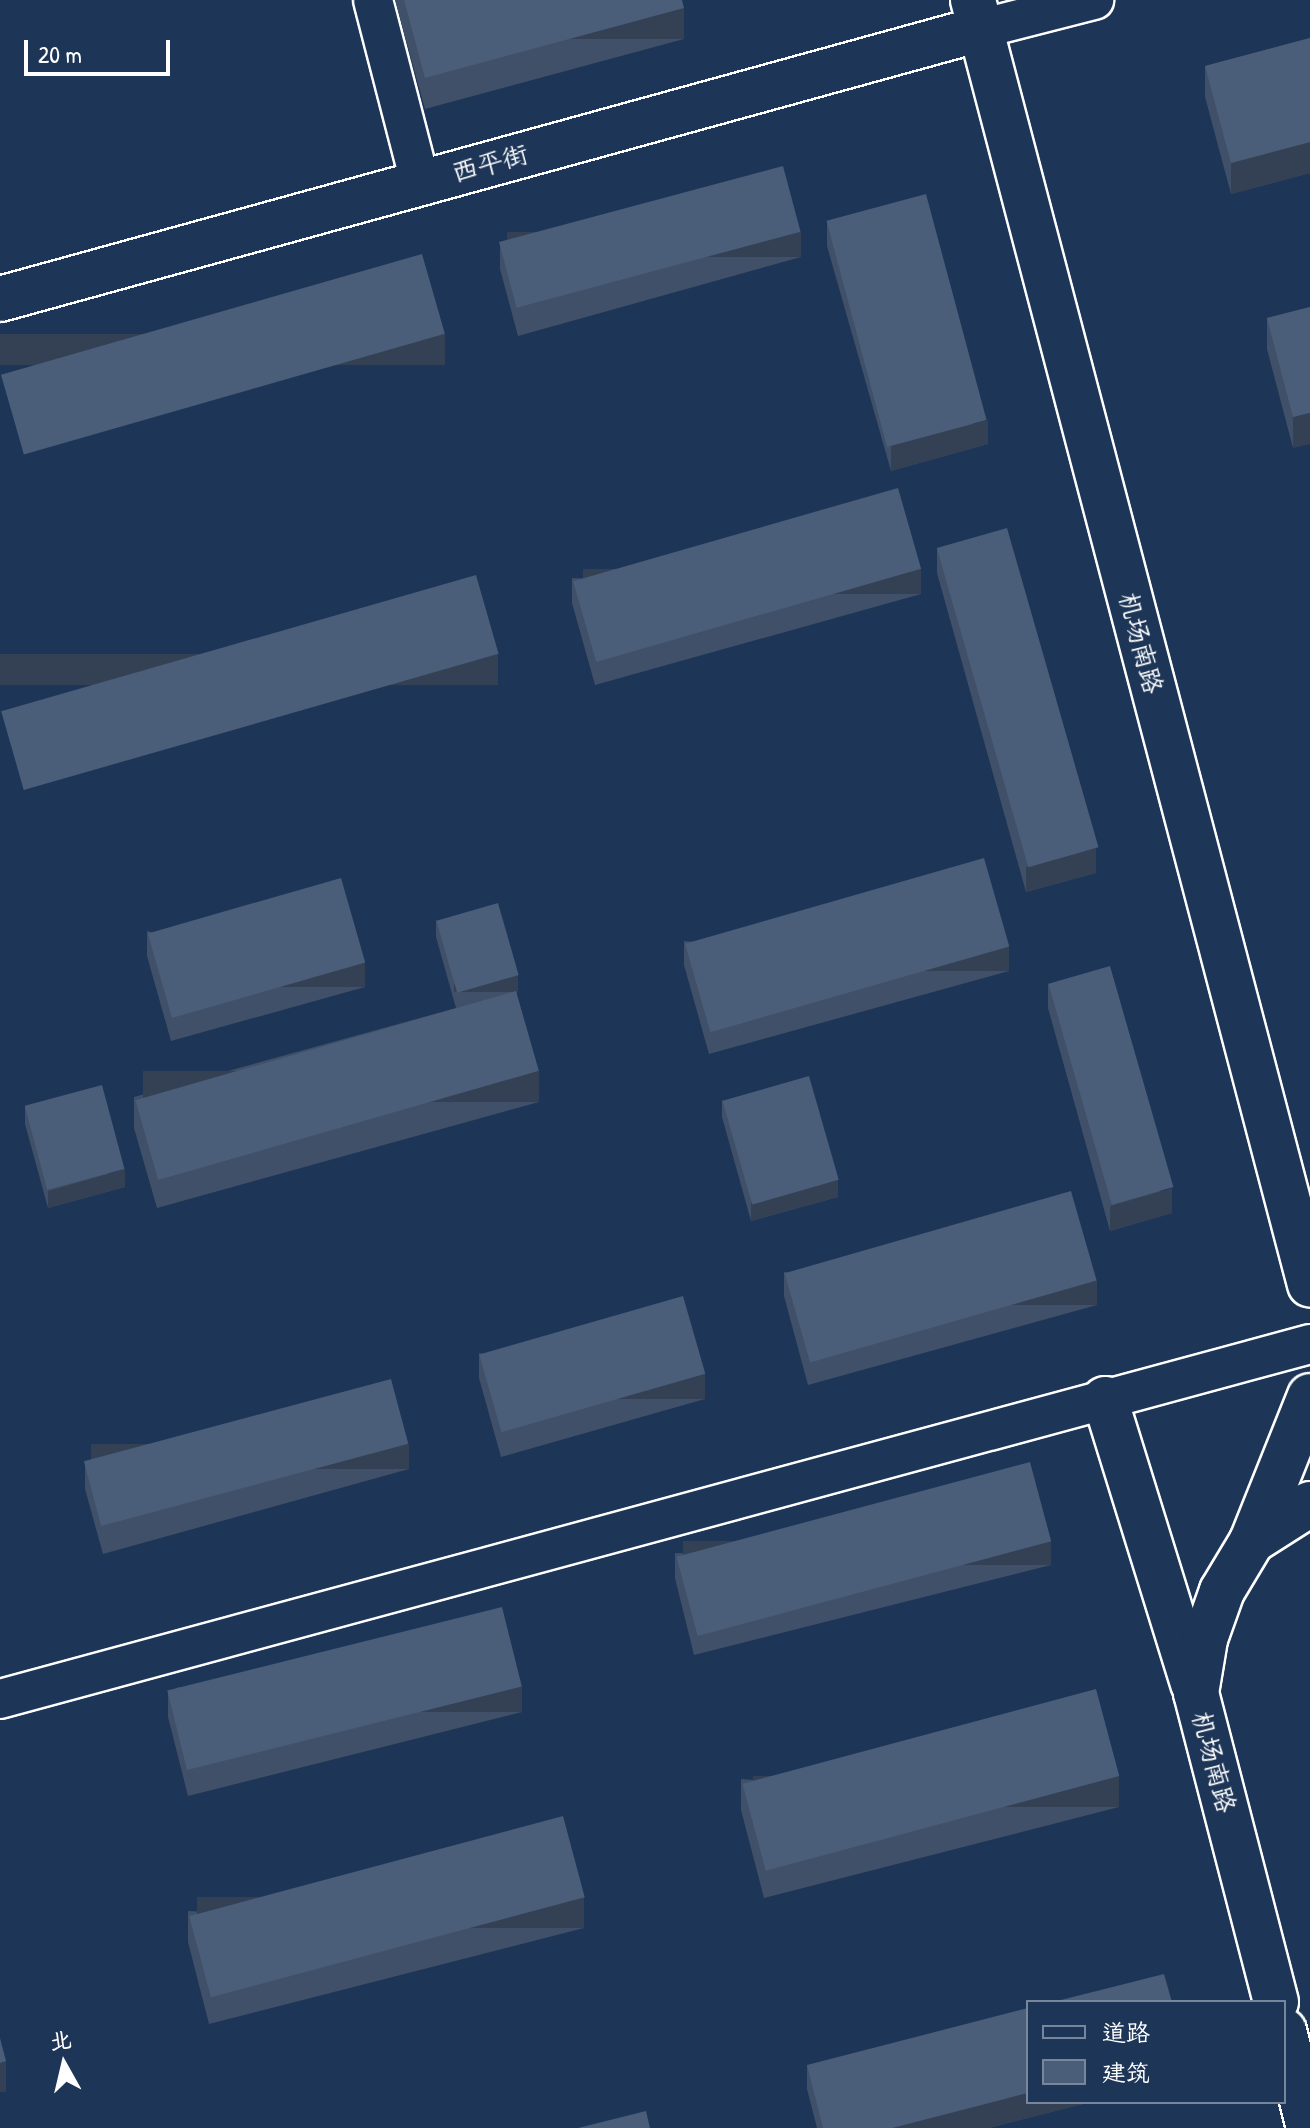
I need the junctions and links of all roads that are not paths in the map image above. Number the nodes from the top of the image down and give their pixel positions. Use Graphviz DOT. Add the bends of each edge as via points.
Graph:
graph roads {
  1 [pos="373,0"];
  2 [pos="1094,0"];
  3 [pos="976,15"];
  4 [pos="420,182"];
  5 [pos="0,299"];
  6 [pos="1310,1285"];
  7 [pos="1310,1344"];
  8 [pos="1310,1396"];
  9 [pos="1105,1399"];
  10 [pos="1310,1504"];
  11 [pos="1252,1541"];
  12 [pos="1196,1693"];
  13 [pos="0,1699"];
  14 [pos="1275,2000"];
  15 [pos="1286,2039"];
  16 [pos="1309,2128"];
  1 -- 4 [label="street"];
  2 -- 3 [label="street"];
  3 -- 4 [label="street, 西平街"];
  3 -- 6 [label="street, 机场南路"];
  4 -- 5 [label="street, 西平街"];
  7 -- 9 [label="street"];
  8 -- 11 [label="street, 机场南路"];
  9 -- 12 [label="street"];
  9 -- 13 [label="street"];
  10 -- 11 [label="street"];
  11 -- 12 [label="street, 机场南路" via="1222,1591 1205,1639"];
  12 -- 14 [label="street, 机场南路"];
  15 -- 16 [label="street"];
}
